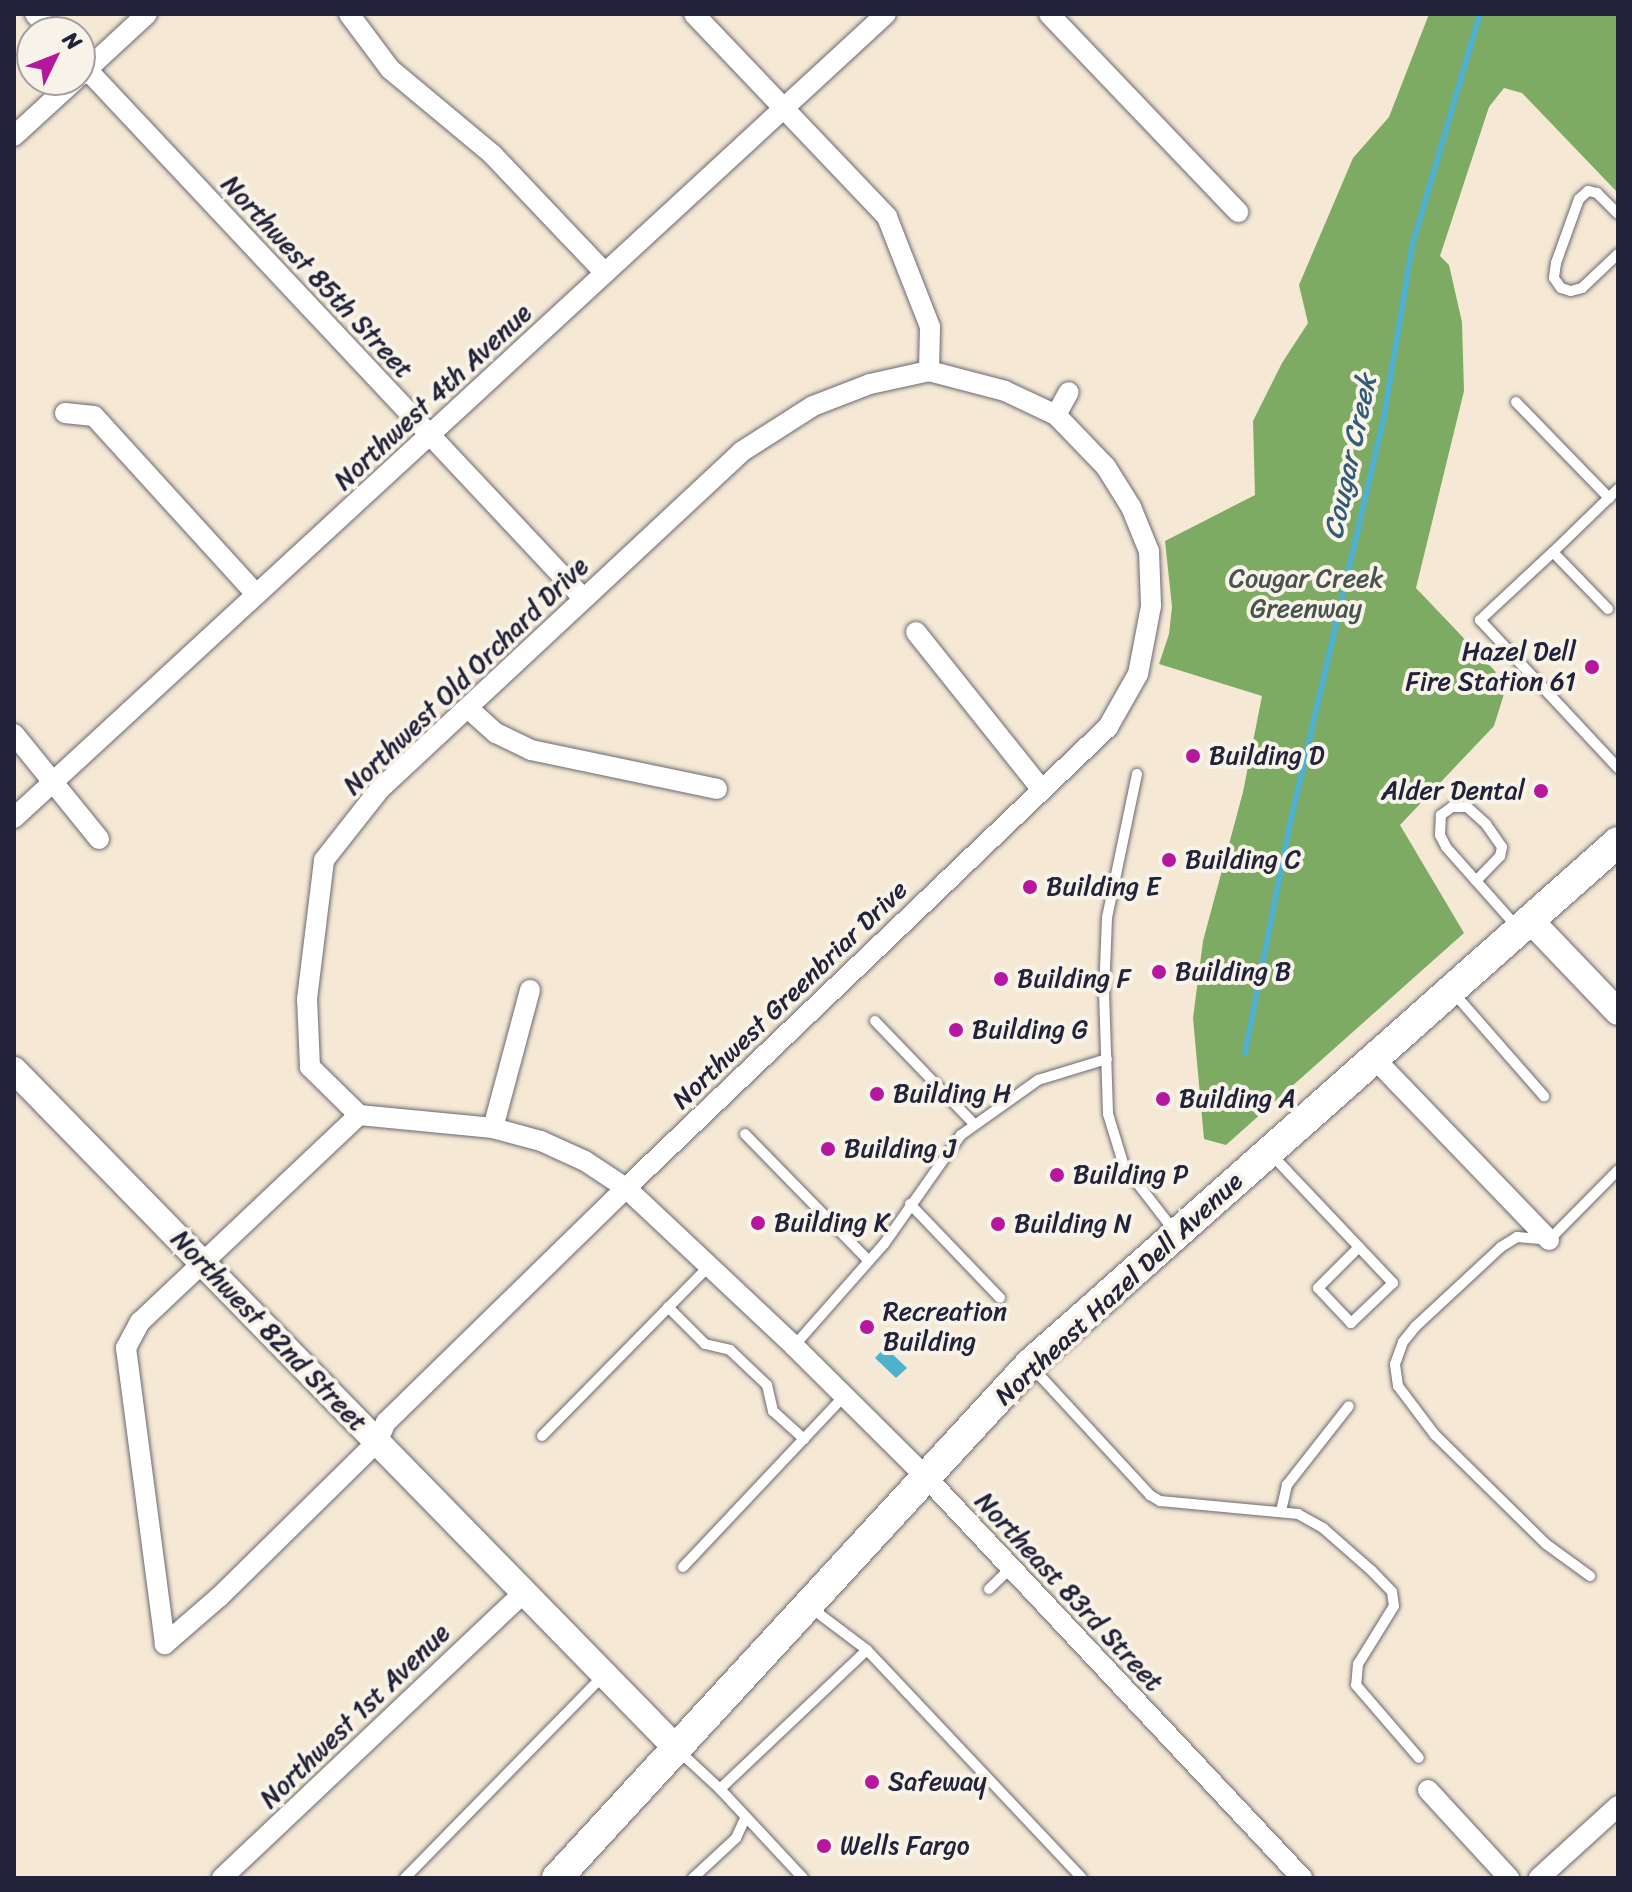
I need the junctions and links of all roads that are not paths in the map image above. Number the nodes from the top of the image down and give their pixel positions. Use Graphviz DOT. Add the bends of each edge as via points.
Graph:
graph roads {
  1 [pos="147,14"];
  2 [pos="349,14"];
  3 [pos="694,14"];
  4 [pos="886,14"];
  5 [pos="1049,14"];
  6 [pos="96,59"];
  7 [pos="96,88"];
  8 [pos="56,96"];
  9 [pos="783,107"];
  10 [pos="14,136"];
  11 [pos="1238,212"];
  12 [pos="1618,214"];
  13 [pos="1618,254"];
  14 [pos="605,273"];
  15 [pos="929,371"];
  16 [pos="1069,392"];
  17 [pos="1516,402"];
  18 [pos="65,413"];
  19 [pos="1056,415"];
  20 [pos="429,436"];
  21 [pos="1618,489"];
  22 [pos="1609,498"];
  23 [pos="1553,552"];
  24 [pos="256,594"];
  25 [pos="582,597"];
  26 [pos="1608,609"];
  27 [pos="916,632"];
  28 [pos="469,709"];
  29 [pos="14,734"];
  30 [pos="1618,768"];
  31 [pos="1137,774"];
  32 [pos="55,781"];
  33 [pos="717,789"];
  34 [pos="1042,790"];
  35 [pos="14,818"];
  36 [pos="99,839"];
  37 [pos="1618,842"];
  38 [pos="1476,881"];
  39 [pos="1525,925"];
  40 [pos="530,990"];
  41 [pos="1451,990"];
  42 [pos="1618,1012"];
  43 [pos="875,1021"];
  44 [pos="1373,1057"];
  45 [pos="1107,1059"];
  46 [pos="14,1070"];
  47 [pos="1544,1096"];
  48 [pos="359,1115"];
  49 [pos="975,1125"];
  50 [pos="493,1128"];
  51 [pos="745,1134"];
  52 [pos="1269,1151"];
  53 [pos="1618,1170"];
  54 [pos="626,1188"];
  55 [pos="910,1204"];
  56 [pos="1177,1234"];
  57 [pos="1549,1240"];
  58 [pos="1359,1247"];
  59 [pos="869,1261"];
  60 [pos="203,1263"];
  61 [pos="709,1266"];
  62 [pos="1000,1298"];
  63 [pos="668,1307"];
  64 [pos="794,1346"];
  65 [pos="1030,1364"];
  66 [pos="844,1396"];
  67 [pos="1349,1406"];
  68 [pos="542,1436"];
  69 [pos="804,1439"];
  70 [pos="377,1442"];
  71 [pos="926,1477"];
  72 [pos="1281,1511"];
  73 [pos="683,1567"];
  74 [pos="1011,1568"];
  75 [pos="1590,1576"];
  76 [pos="989,1589"];
  77 [pos="524,1592"];
  78 [pos="808,1605"];
  79 [pos="867,1650"];
  80 [pos="605,1675"];
  81 [pos="676,1748"];
  82 [pos="1419,1758"];
  83 [pos="720,1789"];
  84 [pos="1428,1790"];
  85 [pos="1617,1807"];
  86 [pos="746,1817"];
  87 [pos="222,1878"];
  88 [pos="405,1878"];
  89 [pos="558,1878"];
  90 [pos="693,1878"];
  91 [pos="803,1878"];
  92 [pos="1082,1878"];
  93 [pos="1302,1878"];
  94 [pos="1509,1878"];
  95 [pos="1539,1878"];
  1 -- 6 [label="street"];
  2 -- 14 [label="street" via="390,69 492,154"];
  3 -- 9 [label="street"];
  4 -- 9 [label="street, Northwest 4th Avenue"];
  5 -- 11 [label="street"];
  7 -- 20 [label="street, Northwest 85th Street"];
  8 -- 10 [label="street"];
  9 -- 14 [label="street, Northwest 4th Avenue"];
  9 -- 15 [label="street" via="887,217 930,327"];
  12 -- 13 [label="lane" via="1597,193 1588,191 1579,199 1554,278 1561,288 1582,288"];
  14 -- 20 [label="street, Northwest 4th Avenue"];
  15 -- 19 [label="street, Northwest Greenbriar Drive" via="1005,391"];
  15 -- 25 [label="street, Northwest Old Orchard Drive" via="870,384 813,406 741,452"];
  16 -- 19 [label="street"];
  17 -- 22 [label="lane"];
  18 -- 24 [label="street" via="94,416"];
  19 -- 34 [label="street, Northwest Greenbriar Drive" via="1106,467 1131,507 1149,551 1151,606 1138,674 1108,727"];
  20 -- 24 [label="street, Northwest 4th Avenue"];
  20 -- 25 [label="street, Northwest 85th Street"];
  21 -- 22 [label="lane"];
  22 -- 23 [label="lane"];
  23 -- 26 [label="lane"];
  23 -- 30 [label="lane" via="1480,620"];
  24 -- 32 [label="street, Northwest 4th Avenue"];
  25 -- 28 [label="street, Northwest Old Orchard Drive"];
  27 -- 34 [label="street"];
  28 -- 33 [label="street" via="496,733 531,750"];
  28 -- 48 [label="street, Northwest Old Orchard Drive" via="379,790 324,860 307,999 310,1067"];
  29 -- 32 [label="street"];
  31 -- 45 [label="lane" via="1107,918"];
  32 -- 35 [label="street, Northwest 4th Avenue"];
  32 -- 36 [label="street"];
  34 -- 54 [label="street, Northwest Greenbriar Drive"];
  37 -- 39 [label="main road, Northeast Hazel Dell Avenue"];
  38 -- 38 [label="lane" via="1440,835 1441,815 1452,807 1467,807 1502,847"];
  38 -- 39 [label="lane"];
  39 -- 41 [label="main road, Northeast Hazel Dell Avenue"];
  39 -- 42 [label="street"];
  40 -- 50 [label="street"];
  41 -- 44 [label="main road, Northeast Hazel Dell Avenue"];
  41 -- 47 [label="lane"];
  43 -- 49 [label="lane"];
  44 -- 52 [label="main road, Northeast Hazel Dell Avenue"];
  44 -- 57 [label="street"];
  45 -- 49 [label="lane" via="1038,1080"];
  45 -- 56 [label="lane" via="1108,1114 1124,1166"];
  46 -- 60 [label="street, Northwest 82nd Street"];
  48 -- 50 [label="street, Northeast 83rd Street"];
  48 -- 60 [label="street"];
  49 -- 55 [label="lane" via="961,1135"];
  50 -- 54 [label="street, Northeast 83rd Street" via="541,1141"];
  51 -- 59 [label="lane"];
  52 -- 56 [label="main road, Northeast Hazel Dell Avenue"];
  52 -- 58 [label="lane"];
  53 -- 57 [label="lane"];
  54 -- 61 [label="street, Northeast 83rd Street"];
  54 -- 70 [label="street, Northwest Greenbriar Drive" via="386,1422"];
  55 -- 59 [label="lane"];
  55 -- 62 [label="lane"];
  56 -- 65 [label="main road, Northeast Hazel Dell Avenue"];
  57 -- 75 [label="lane" via="1517,1237 1501,1247 1415,1327 1403,1342 1394,1374 1414,1412 1435,1435 1546,1544"];
  58 -- 58 [label="lane" via="1393,1283 1351,1323 1318,1288"];
  59 -- 64 [label="lane"];
  60 -- 70 [label="street, Northwest 82nd Street"];
  60 -- 70 [label="street, Northwest Greenbriar Drive" via="140,1322 126,1348 165,1644"];
  61 -- 63 [label="lane"];
  61 -- 64 [label="street, Northeast 83rd Street"];
  63 -- 68 [label="lane"];
  63 -- 69 [label="lane" via="705,1344 730,1350 767,1385 773,1411"];
  64 -- 66 [label="street, Northeast 83rd Street"];
  65 -- 71 [label="main road, Northeast Hazel Dell Avenue"];
  65 -- 72 [label="lane" via="1160,1501"];
  66 -- 69 [label="lane"];
  66 -- 71 [label="street, Northeast 83rd Street"];
  67 -- 72 [label="lane" via="1287,1485"];
  69 -- 73 [label="lane"];
  70 -- 77 [label="street, Northwest 82nd Street"];
  71 -- 74 [label="street, Northeast 83rd Street"];
  71 -- 78 [label="main road, Northeast Hazel Dell Avenue"];
  72 -- 82 [label="lane" via="1311,1520 1392,1592 1390,1617 1358,1664 1356,1685"];
  74 -- 76 [label="lane"];
  74 -- 93 [label="street, Northeast 83rd Street"];
  77 -- 80 [label="street, Northwest 82nd Street"];
  77 -- 87 [label="street, Northwest 1st Avenue"];
  78 -- 79 [label="lane"];
  78 -- 81 [label="main road, Northeast Hazel Dell Avenue"];
  79 -- 83 [label="lane"];
  79 -- 92 [label="lane"];
  80 -- 81 [label="street, Northwest 82nd Street"];
  80 -- 88 [label="lane"];
  81 -- 83 [label="lane"];
  81 -- 89 [label="main road, Northeast Hazel Dell Avenue"];
  83 -- 86 [label="lane"];
  84 -- 94 [label="street"];
  85 -- 95 [label="street"];
  86 -- 90 [label="lane" via="736,1838"];
  86 -- 91 [label="lane"];
}
